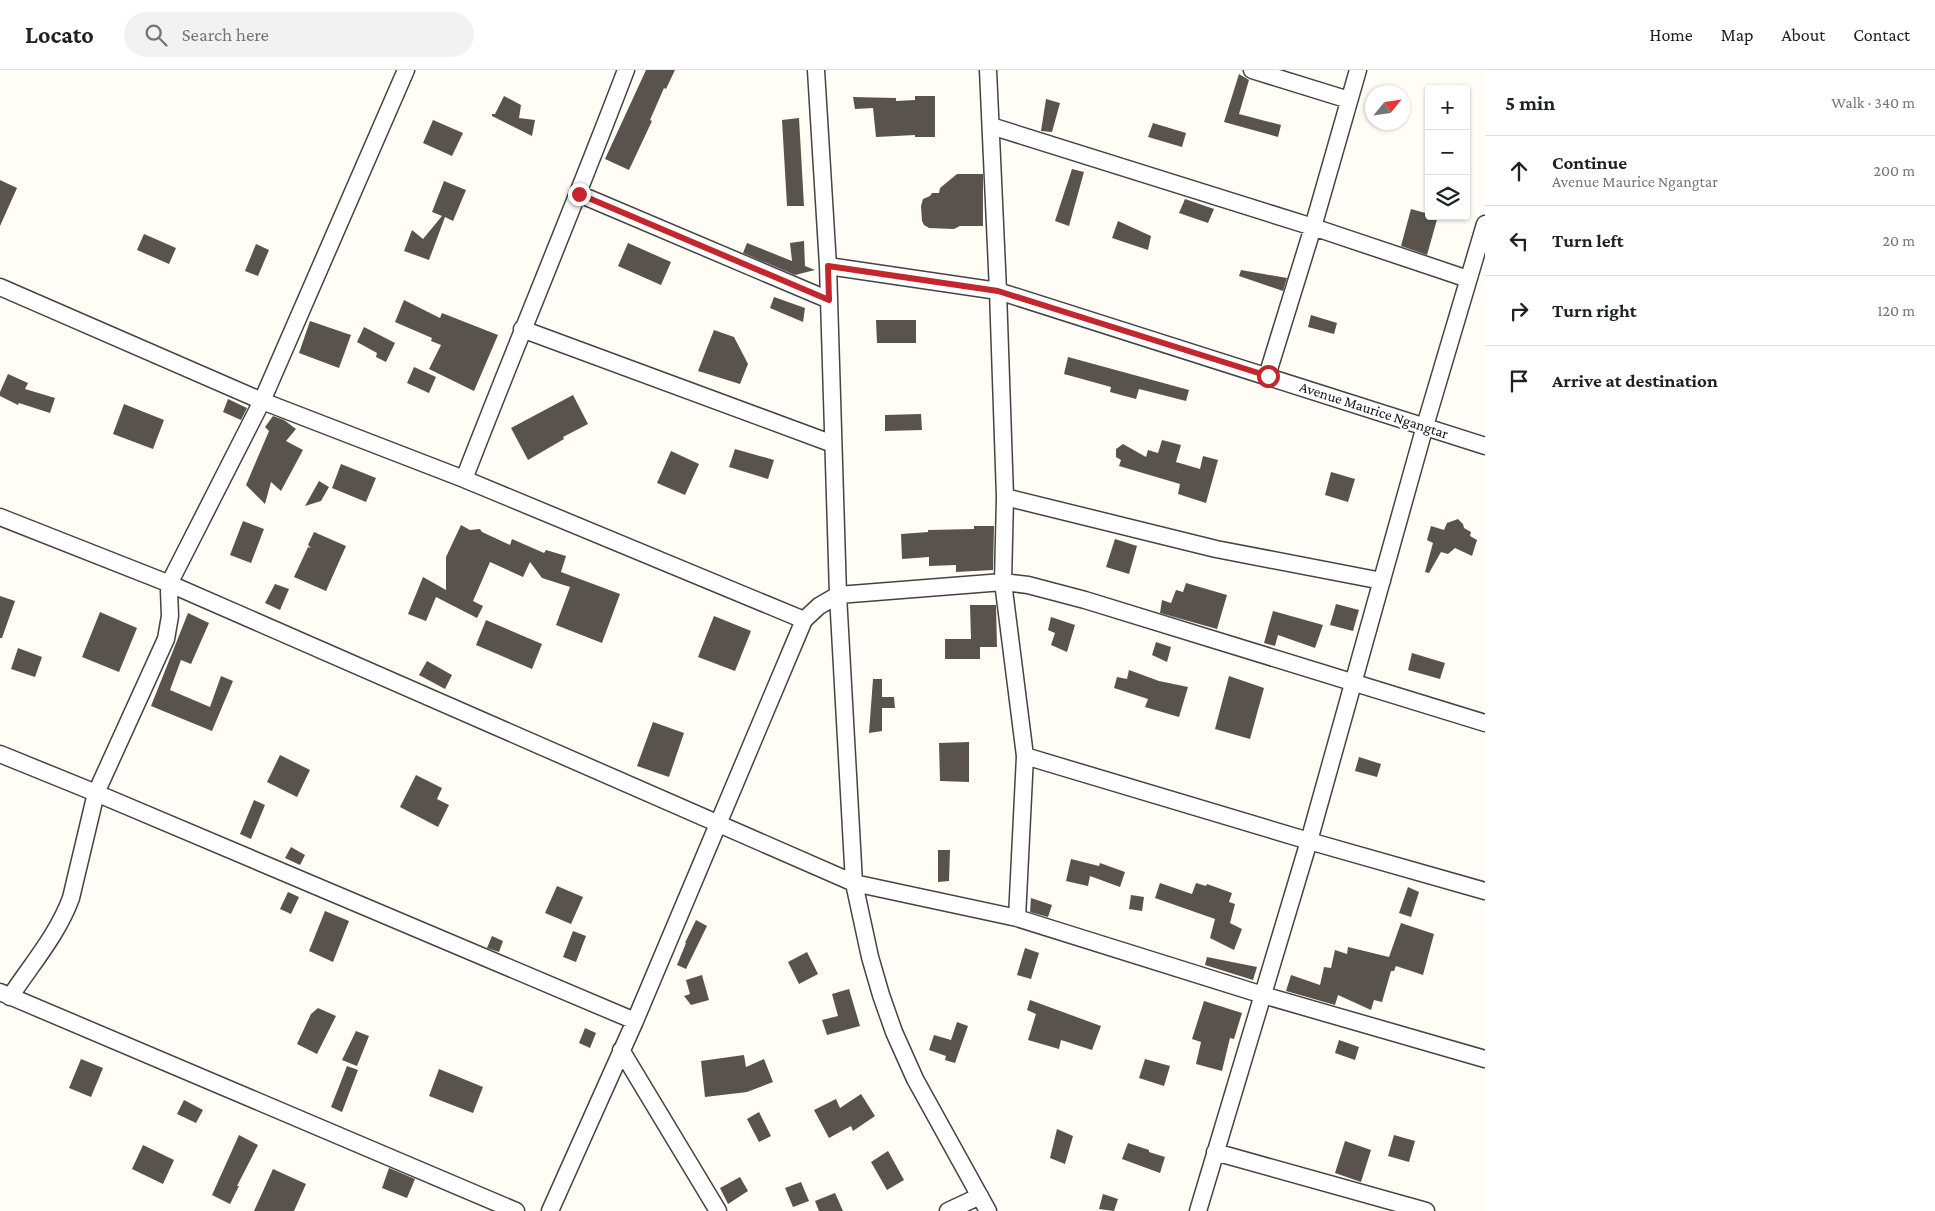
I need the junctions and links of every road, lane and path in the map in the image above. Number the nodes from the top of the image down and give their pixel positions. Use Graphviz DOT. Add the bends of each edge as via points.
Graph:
graph roads {
  1 [pos="406,70"];
  2 [pos="626,70"];
  3 [pos="816,70"];
  4 [pos="988,70"];
  5 [pos="1252,70"];
  6 [pos="1358,70"];
  7 [pos="1349,100"];
  8 [pos="991,126"];
  9 [pos="579,194"];
  10 [pos="1485,224"];
  11 [pos="1313,227"];
  12 [pos="828,266"];
  13 [pos="1468,279"];
  14 [pos="0,287"];
  15 [pos="998,291"];
  16 [pos="829,300"];
  17 [pos="522,329"];
  18 [pos="1268,376"];
  19 [pos="262,402"];
  20 [pos="1425,426"];
  21 [pos="833,444"];
  22 [pos="1485,446"];
  23 [pos="464,479"];
  24 [pos="1005,497"];
  25 [pos="0,516"];
  26 [pos="1382,581"];
  27 [pos="1003,582"];
  28 [pos="170,584"];
  29 [pos="838,595"];
  30 [pos="804,620"];
  31 [pos="1353,683"];
  32 [pos="1485,723"];
  33 [pos="0,754"];
  34 [pos="1025,756"];
  35 [pos="96,793"];
  36 [pos="718,824"];
  37 [pos="1309,842"];
  38 [pos="854,883"];
  39 [pos="1485,891"];
  40 [pos="1017,918"];
  41 [pos="5,994"];
  42 [pos="1263,995"];
  43 [pos="634,1021"];
  44 [pos="621,1050"];
  45 [pos="1485,1060"];
  46 [pos="1215,1152"];
  47 [pos="980,1196"];
  48 [pos="516,1211"];
  49 [pos="550,1211"];
  50 [pos="718,1211"];
  51 [pos="948,1211"];
  52 [pos="988,1211"];
  53 [pos="1198,1211"];
  54 [pos="1426,1211"];
  1 -- 19 [label="street"];
  2 -- 9 [label="street"];
  3 -- 12 [label="street"];
  4 -- 8 [label="street"];
  5 -- 7 [label="street"];
  6 -- 7 [label="street"];
  7 -- 11 [label="street"];
  8 -- 11 [label="street"];
  8 -- 15 [label="street"];
  9 -- 16 [label="street"];
  9 -- 17 [label="street"];
  10 -- 13 [label="street"];
  11 -- 13 [label="street"];
  11 -- 18 [label="street"];
  12 -- 15 [label="street, Avenue Maurice Ngangtar"];
  12 -- 16 [label="street"];
  13 -- 20 [label="street"];
  14 -- 19 [label="street"];
  15 -- 18 [label="street, Avenue Maurice Ngangtar"];
  15 -- 24 [label="street"];
  16 -- 21 [label="street"];
  17 -- 21 [label="street"];
  17 -- 23 [label="street"];
  18 -- 20 [label="street, Avenue Maurice Ngangtar"];
  19 -- 23 [label="street"];
  19 -- 28 [label="street"];
  20 -- 22 [label="street, Avenue Maurice Ngangtar"];
  20 -- 26 [label="street"];
  21 -- 29 [label="street"];
  23 -- 30 [label="street"];
  24 -- 26 [label="street" via="1216,550"];
  24 -- 27 [label="street"];
  25 -- 28 [label="street"];
  26 -- 31 [label="street"];
  27 -- 29 [label="street"];
  27 -- 31 [label="street" via="1085,600"];
  27 -- 34 [label="street"];
  28 -- 35 [label="street" via="166,639"];
  28 -- 36 [label="street"];
  29 -- 30 [label="street"];
  29 -- 38 [label="street"];
  30 -- 36 [label="street"];
  31 -- 32 [label="street"];
  31 -- 37 [label="street"];
  33 -- 35 [label="street"];
  34 -- 37 [label="street"];
  34 -- 40 [label="street"];
  35 -- 41 [label="street" via="67,909 56,930"];
  35 -- 43 [label="street"];
  36 -- 38 [label="street"];
  36 -- 43 [label="street"];
  37 -- 39 [label="street"];
  37 -- 42 [label="street"];
  38 -- 40 [label="street"];
  38 -- 47 [label="street" via="870,956 894,1032 915,1079"];
  40 -- 42 [label="street"];
  41 -- 48 [label="street"];
  42 -- 45 [label="street"];
  42 -- 46 [label="street"];
  43 -- 44 [label="street"];
  44 -- 49 [label="street"];
  44 -- 50 [label="street"];
  46 -- 53 [label="street"];
  46 -- 54 [label="street"];
  47 -- 51 [label="street"];
  47 -- 52 [label="street"];
}
